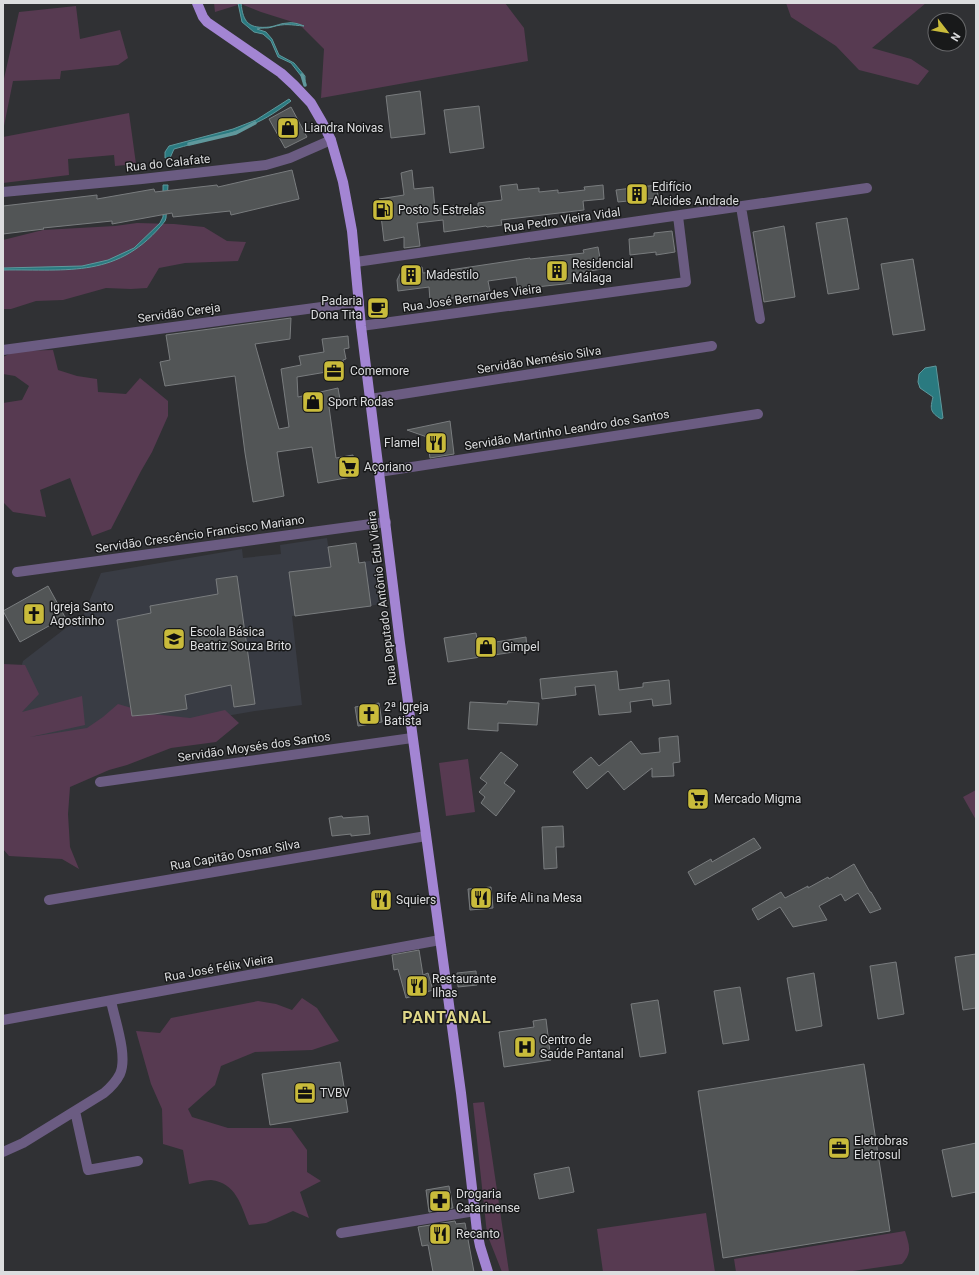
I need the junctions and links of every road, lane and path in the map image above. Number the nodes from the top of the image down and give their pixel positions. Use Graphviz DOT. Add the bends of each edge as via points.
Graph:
graph roads {
  1 [pos="197,3"];
  2 [pos="331,140"];
  3 [pos="867,188"];
  4 [pos="3,192"];
  5 [pos="741,207"];
  6 [pos="678,216"];
  7 [pos="356,262"];
  8 [pos="359,302"];
  9 [pos="760,319"];
  10 [pos="361,326"];
  11 [pos="712,346"];
  12 [pos="3,350"];
  13 [pos="370,399"];
  14 [pos="758,414"];
  15 [pos="379,472"];
  16 [pos="386,522"];
  17 [pos="17,572"];
  18 [pos="412,738"];
  19 [pos="100,782"];
  20 [pos="426,836"];
  21 [pos="49,900"];
  22 [pos="440,940"];
  23 [pos="110,1001"];
  24 [pos="3,1020"];
  25 [pos="75,1111"];
  26 [pos="3,1152"];
  27 [pos="138,1161"];
  28 [pos="475,1211"];
  29 [pos="341,1233"];
  30 [pos="488,1272"];
  1 -- 2 [label="main road, Rua Deputado Antônio Edu Vieira" via="202,17 207,22 294,85 310,103"];
  2 -- 4 [label="street, Rua do Calafate" via="290,158 266,164"];
  2 -- 7 [label="main road, Rua Deputado Antônio Edu Vieira" via="343,182"];
  3 -- 5 [label="street, Rua Pedro Vieira Vidal"];
  5 -- 6 [label="street, Rua Pedro Vieira Vidal"];
  5 -- 9 [label="street"];
  6 -- 7 [label="street, Rua Pedro Vieira Vidal"];
  6 -- 10 [label="street, Rua José Bernardes Vieira" via="686,282"];
  7 -- 8 [label="main road, Rua Deputado Antônio Edu Vieira"];
  8 -- 10 [label="main road, Rua Deputado Antônio Edu Vieira"];
  8 -- 12 [label="street, Servidão Cereja"];
  10 -- 13 [label="main road, Rua Deputado Antônio Edu Vieira"];
  11 -- 13 [label="street, Servidão Nemésio Silva"];
  13 -- 15 [label="main road, Rua Deputado Antônio Edu Vieira"];
  14 -- 15 [label="street, Servidão Martinho Leandro dos Santos"];
  15 -- 16 [label="main road, Rua Deputado Antônio Edu Vieira"];
  16 -- 17 [label="street, Servidão Crescêncio Francisco Mariano"];
  16 -- 18 [label="main road, Rua Deputado Antônio Edu Vieira"];
  18 -- 19 [label="street, Servidão Moysés dos Santos"];
  18 -- 20 [label="main road, Rua Deputado Antônio Edu Vieira"];
  20 -- 21 [label="street, Rua Capitão Osmar Silva"];
  20 -- 22 [label="main road, Rua Deputado Antônio Edu Vieira"];
  22 -- 23 [label="street, Rua José Félix Vieira"];
  22 -- 28 [label="main road, Rua Deputado Antônio Edu Vieira"];
  23 -- 24 [label="street, Rua José Félix Vieira"];
  23 -- 25 [label="street" via="123,1054 119,1075 104,1093"];
  25 -- 26 [label="street" via="23,1143"];
  25 -- 27 [label="street" via="88,1170"];
  28 -- 29 [label="street"];
  28 -- 30 [label="main road, Rua Deputado Antônio Edu Vieira" via="480,1246"];
}
